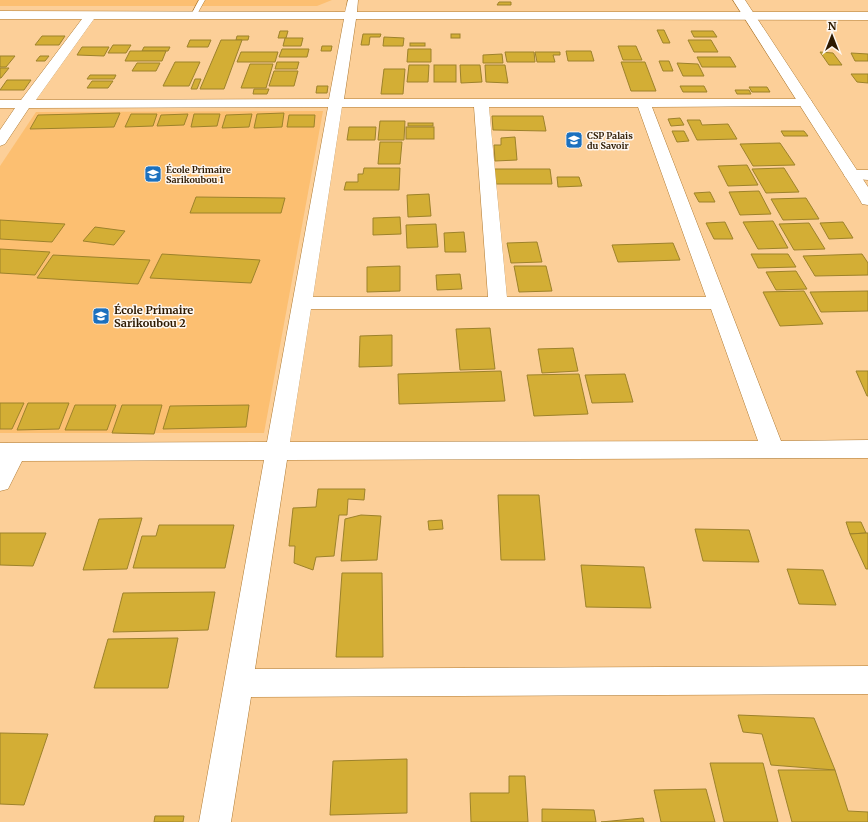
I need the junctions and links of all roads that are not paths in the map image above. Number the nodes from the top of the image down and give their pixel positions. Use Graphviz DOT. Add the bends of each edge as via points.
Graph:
graph roads {
  1 [pos="202,0"];
  2 [pos="739,0"];
  3 [pos="352,8"];
  4 [pos="0,15"];
  5 [pos="91,15"];
  6 [pos="194,15"];
  7 [pos="749,16"];
  8 [pos="868,16"];
  9 [pos="643,102"];
  10 [pos="805,102"];
  11 [pos="337,103"];
  12 [pos="481,103"];
  13 [pos="0,104"];
  14 [pos="25,104"];
  15 [pos="0,141"];
  16 [pos="860,175"];
  17 [pos="868,200"];
  18 [pos="303,302"];
  19 [pos="718,302"];
  20 [pos="498,303"];
  21 [pos="868,449"];
  22 [pos="773,450"];
  23 [pos="278,451"];
  24 [pos="7,452"];
  25 [pos="0,482"];
  26 [pos="868,680"];
  27 [pos="239,684"];
  28 [pos="215,822"];
  1 -- 6 [label="lane"];
  2 -- 7 [label="street"];
  3 -- 6 [label="street"];
  3 -- 7 [label="street"];
  3 -- 11 [label="street"];
  4 -- 5 [label="street"];
  5 -- 6 [label="street"];
  5 -- 14 [label="street"];
  7 -- 8 [label="street"];
  7 -- 10 [label="street"];
  9 -- 10 [label="street"];
  9 -- 12 [label="street"];
  9 -- 19 [label="street"];
  10 -- 16 [label="street"];
  11 -- 12 [label="street"];
  11 -- 14 [label="street"];
  11 -- 18 [label="street"];
  12 -- 20 [label="street"];
  13 -- 14 [label="street"];
  14 -- 15 [label="street"];
  16 -- 17 [label="street"];
  18 -- 20 [label="street"];
  18 -- 23 [label="street"];
  19 -- 20 [label="street"];
  19 -- 22 [label="street"];
  21 -- 22 [label="street"];
  22 -- 23 [label="street"];
  23 -- 24 [label="street"];
  23 -- 27 [label="street"];
  24 -- 25 [label="street"];
  26 -- 27 [label="street"];
  27 -- 28 [label="street"];
}
